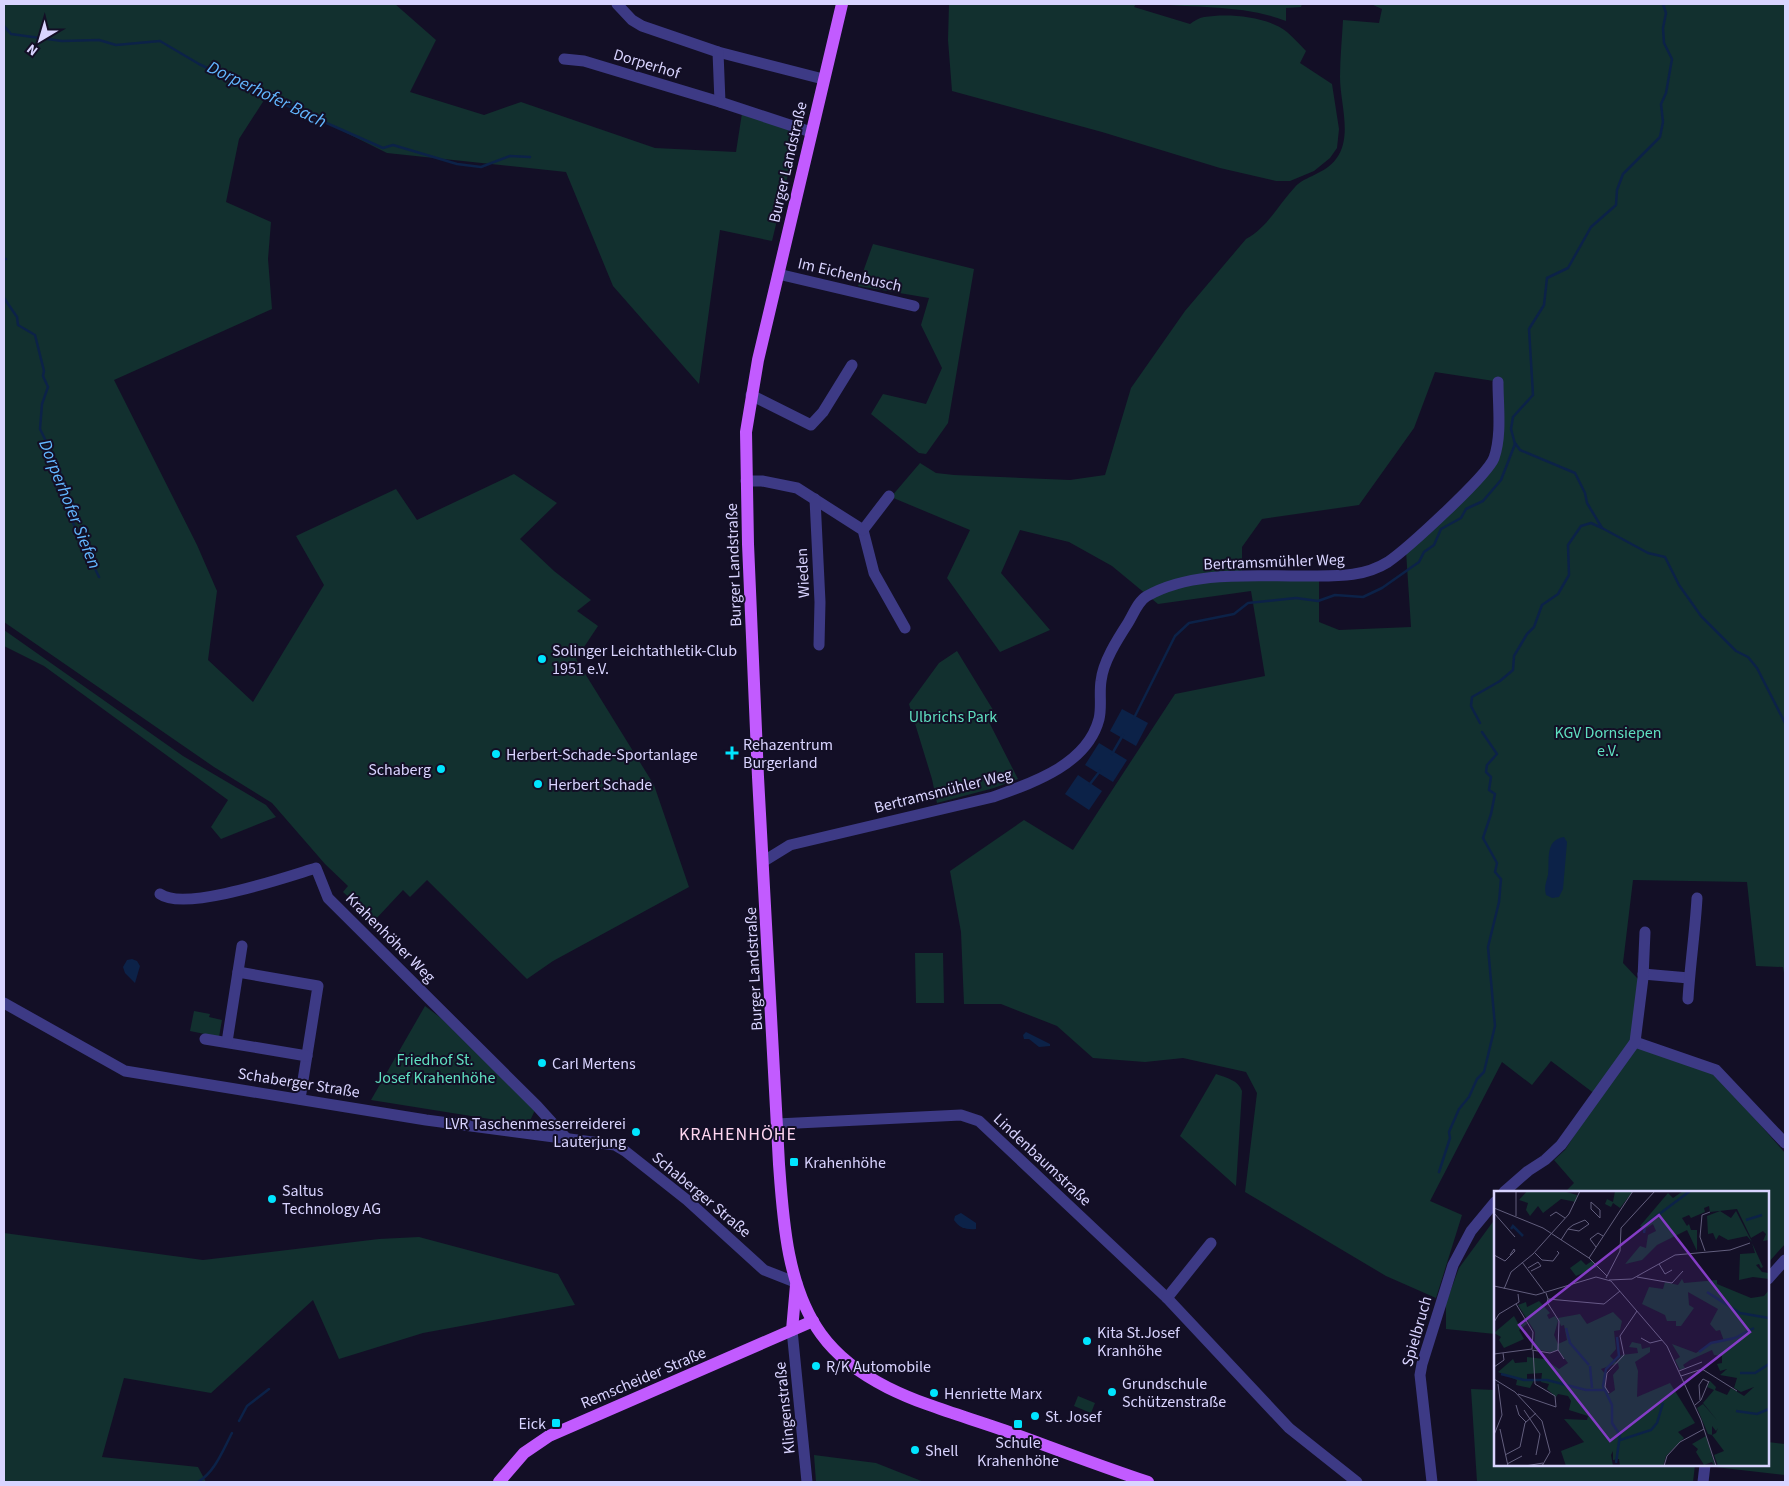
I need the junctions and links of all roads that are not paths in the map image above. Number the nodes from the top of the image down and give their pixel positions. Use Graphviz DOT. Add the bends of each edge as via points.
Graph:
graph roads {
  1 [pos="617,4"];
  2 [pos="842,4"];
  3 [pos="718,52"];
  4 [pos="564,59"];
  5 [pos="823,79"];
  6 [pos="720,102"];
  7 [pos="811,132"];
  8 [pos="778,274"];
  9 [pos="914,306"];
  10 [pos="852,365"];
  11 [pos="1498,382"];
  12 [pos="751,395"];
  13 [pos="746,481"];
  14 [pos="888,496"];
  15 [pos="815,499"];
  16 [pos="863,530"];
  17 [pos="906,628"];
  18 [pos="819,645"];
  19 [pos="764,861"];
  20 [pos="160,894"];
  21 [pos="1697,898"];
  22 [pos="1645,932"];
  23 [pos="242,946"];
  24 [pos="238,972"];
  25 [pos="1643,974"];
  26 [pos="1689,978"];
  27 [pos="1688,999"];
  28 [pos="4,1003"];
  29 [pos="206,1038"];
  30 [pos="227,1042"];
  31 [pos="1635,1042"];
  32 [pos="307,1056"];
  33 [pos="300,1099"];
  34 [pos="777,1124"];
  35 [pos="566,1138"];
  36 [pos="1785,1143"];
  37 [pos="1505,1191"];
  38 [pos="1494,1203"];
  39 [pos="1210,1243"];
  40 [pos="1785,1260"];
  41 [pos="1769,1277"];
  42 [pos="797,1283"];
  43 [pos="1167,1298"];
  44 [pos="813,1321"];
  45 [pos="792,1330"];
  46 [pos="1705,1466"];
  47 [pos="499,1482"];
  48 [pos="807,1482"];
  49 [pos="1148,1482"];
  50 [pos="1357,1482"];
  51 [pos="1432,1482"];
  52 [pos="1703,1482"];
  1 -- 3 [label="street, Dorperhof" via="636,23"];
  2 -- 5 [label="main road, Burger Landstraße"];
  3 -- 5 [label="street, Dorperhof"];
  3 -- 6 [label="street"];
  4 -- 6 [label="street, Dorperhof" via="584,61"];
  5 -- 7 [label="main road, Burger Landstraße"];
  6 -- 7 [label="street, Dorperhof"];
  7 -- 8 [label="main road, Burger Landstraße"];
  8 -- 9 [label="street, Im Eichenbusch"];
  8 -- 12 [label="main road, Burger Landstraße"];
  10 -- 12 [label="street" via="823,412 811,425"];
  11 -- 19 [label="street, Bertramsmühler Weg" via="1497,447 1492,463 1388,562 1371,571 1350,576 1225,577 1185,582 1148,596 1119,637 1103,673 1099,719 1090,738 1058,768 1024,786 993,797 790,845"];
  12 -- 13 [label="main road, Burger Landstraße" via="746,432"];
  13 -- 15 [label="street" via="797,488"];
  13 -- 19 [label="main road, Burger Landstraße"];
  14 -- 16 [label="street"];
  15 -- 16 [label="street"];
  15 -- 18 [label="street, Wieden"];
  16 -- 17 [label="street" via="874,573"];
  19 -- 34 [label="main road, Burger Landstraße"];
  20 -- 35 [label="street, Krahenhöher Weg" via="173,899 201,898 316,868 328,898"];
  21 -- 26 [label="street" via="1695,944 1690,955"];
  22 -- 25 [label="street"];
  23 -- 24 [label="street"];
  24 -- 30 [label="street"];
  24 -- 32 [label="street" via="318,986"];
  25 -- 26 [label="street"];
  25 -- 31 [label="street"];
  26 -- 27 [label="street"];
  28 -- 33 [label="street, Schaberger Straße" via="125,1071"];
  29 -- 30 [label="street"];
  30 -- 32 [label="street"];
  31 -- 36 [label="street" via="1716,1070"];
  31 -- 37 [label="street" via="1557,1150"];
  32 -- 33 [label="street"];
  33 -- 35 [label="street, Schaberger Straße"];
  34 -- 42 [label="main road, Burger Landstraße" via="784,1225"];
  34 -- 43 [label="street, Lindenbaumstraße" via="969,1116 991,1131"];
  35 -- 42 [label="street, Schaberger Straße" via="620,1147 700,1211 764,1270"];
  38 -- 51 [label="street, Spielbruch" via="1471,1231 1453,1266 1422,1364 1420,1375"];
  39 -- 43 [label="street"];
  40 -- 41 [label="street"];
  42 -- 44 [label="main road, Burger Landstraße"];
  42 -- 45 [label="main road, Burger Landstraße"];
  43 -- 50 [label="street, Lindenbaumstraße" via="1289,1428"];
  44 -- 45 [label="main road, Remscheider Straße"];
  44 -- 49 [label="main road, Burger Landstraße" via="832,1348 882,1385"];
  45 -- 47 [label="main road, Remscheider Straße" via="543,1439 524,1453"];
  45 -- 48 [label="street, Klingenstraße"];
  46 -- 52 [label="street"];
}
